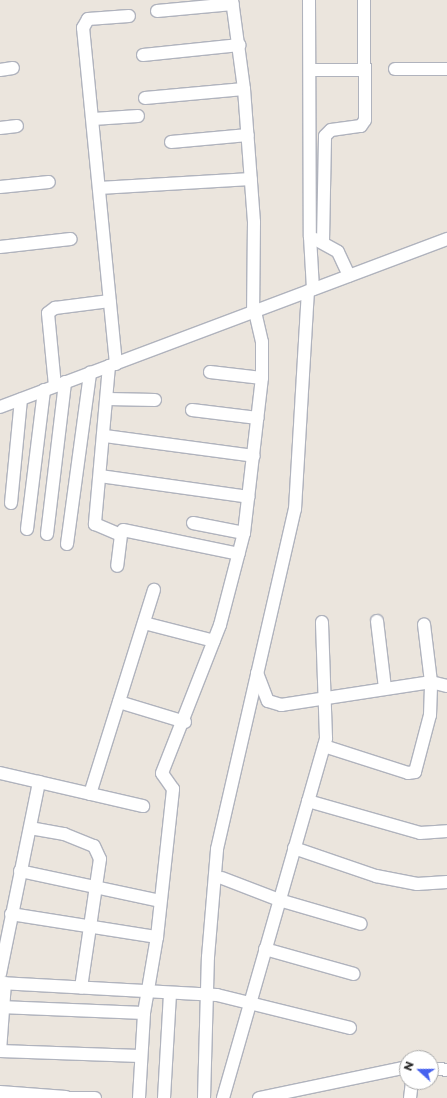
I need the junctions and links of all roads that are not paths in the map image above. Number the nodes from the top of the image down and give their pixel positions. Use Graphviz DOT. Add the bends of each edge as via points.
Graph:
graph roads {
  1 [pos="309,0"];
  2 [pos="364,0"];
  3 [pos="232,2"];
  4 [pos="157,11"];
  5 [pos="129,16"];
  6 [pos="239,45"];
  7 [pos="143,55"];
  8 [pos="13,68"];
  9 [pos="395,69"];
  10 [pos="447,69"];
  11 [pos="0,70"];
  12 [pos="311,70"];
  13 [pos="365,70"];
  14 [pos="244,89"];
  15 [pos="145,98"];
  16 [pos="138,116"];
  17 [pos="93,119"];
  18 [pos="17,126"];
  19 [pos="0,128"];
  20 [pos="248,135"];
  21 [pos="171,142"];
  22 [pos="251,179"];
  23 [pos="49,182"];
  24 [pos="0,186"];
  25 [pos="99,188"];
  26 [pos="310,236"];
  27 [pos="71,239"];
  28 [pos="447,239"];
  29 [pos="323,242"];
  30 [pos="0,247"];
  31 [pos="349,276"];
  32 [pos="307,292"];
  33 [pos="110,301"];
  34 [pos="254,312"];
  35 [pos="112,365"];
  36 [pos="210,372"];
  37 [pos="90,373"];
  38 [pos="262,378"];
  39 [pos="55,386"];
  40 [pos="21,399"];
  41 [pos="108,399"];
  42 [pos="155,400"];
  43 [pos="0,409"];
  44 [pos="192,410"];
  45 [pos="258,418"];
  46 [pos="105,436"];
  47 [pos="254,456"];
  48 [pos="100,476"];
  49 [pos="249,497"];
  50 [pos="11,503"];
  51 [pos="193,523"];
  52 [pos="27,529"];
  53 [pos="123,530"];
  54 [pos="244,533"];
  55 [pos="47,534"];
  56 [pos="67,544"];
  57 [pos="239,554"];
  58 [pos="117,566"];
  59 [pos="154,590"];
  60 [pos="377,621"];
  61 [pos="322,622"];
  62 [pos="144,623"];
  63 [pos="424,624"];
  64 [pos="214,642"];
  65 [pos="257,673"];
  66 [pos="432,682"];
  67 [pos="447,686"];
  68 [pos="385,688"];
  69 [pos="326,699"];
  70 [pos="119,702"];
  71 [pos="185,722"];
  72 [pos="324,746"];
  73 [pos="0,773"];
  74 [pos="39,782"];
  75 [pos="90,794"];
  76 [pos="308,801"];
  77 [pos="143,806"];
  78 [pos="30,828"];
  79 [pos="447,831"];
  80 [pos="294,848"];
  81 [pos="20,871"];
  82 [pos="222,878"];
  83 [pos="447,882"];
  84 [pos="93,886"];
  85 [pos="279,900"];
  86 [pos="160,901"];
  87 [pos="11,914"];
  88 [pos="361,924"];
  89 [pos="87,926"];
  90 [pos="156,937"];
  91 [pos="265,949"];
  92 [pos="354,974"];
  93 [pos="2,980"];
  94 [pos="81,988"];
  95 [pos="147,993"];
  96 [pos="170,993"];
  97 [pos="206,994"];
  98 [pos="250,1002"];
  99 [pos="2,1007"];
  100 [pos="144,1013"];
  101 [pos="350,1028"];
  102 [pos="0,1051"];
  103 [pos="140,1056"];
  104 [pos="399,1069"];
  105 [pos="0,1092"];
  106 [pos="65,1098"];
  107 [pos="88,1098"];
  108 [pos="95,1098"];
  109 [pos="139,1098"];
  110 [pos="164,1098"];
  111 [pos="204,1098"];
  112 [pos="223,1098"];
  113 [pos="259,1098"];
  1 -- 12 [label="street"];
  2 -- 13 [label="street"];
  3 -- 4 [label="street"];
  3 -- 6 [label="street"];
  5 -- 17 [label="street" via="88,19 83,24"];
  6 -- 7 [label="street"];
  6 -- 14 [label="street"];
  8 -- 11 [label="street"];
  9 -- 10 [label="street"];
  12 -- 13 [label="street"];
  12 -- 26 [label="street"];
  13 -- 29 [label="street" via="364,124 331,130 324,139"];
  14 -- 15 [label="street"];
  14 -- 20 [label="street"];
  16 -- 17 [label="street"];
  17 -- 25 [label="street"];
  18 -- 19 [label="street"];
  20 -- 21 [label="street"];
  20 -- 22 [label="street"];
  22 -- 25 [label="street"];
  22 -- 34 [label="street" via="255,246"];
  23 -- 24 [label="street"];
  25 -- 33 [label="street"];
  26 -- 29 [label="street"];
  26 -- 32 [label="street"];
  27 -- 30 [label="street"];
  28 -- 31 [label="street"];
  29 -- 31 [label="street" via="338,252"];
  31 -- 32 [label="street"];
  32 -- 34 [label="street"];
  32 -- 65 [label="street" via="295,509"];
  33 -- 35 [label="street"];
  33 -- 39 [label="street" via="55,308 48,313"];
  34 -- 35 [label="street"];
  34 -- 38 [label="street" via="262,342"];
  35 -- 37 [label="street"];
  35 -- 41 [label="street"];
  36 -- 38 [label="street"];
  37 -- 39 [label="street"];
  37 -- 56 [label="street"];
  38 -- 45 [label="street"];
  39 -- 40 [label="street"];
  39 -- 52 [label="street"];
  39 -- 55 [label="street"];
  40 -- 43 [label="street"];
  40 -- 50 [label="street"];
  41 -- 42 [label="street"];
  41 -- 46 [label="street"];
  44 -- 45 [label="street"];
  45 -- 47 [label="street"];
  46 -- 47 [label="street"];
  46 -- 48 [label="street"];
  47 -- 49 [label="street"];
  48 -- 49 [label="street"];
  48 -- 58 [label="street" via="95,524 121,535"];
  49 -- 54 [label="street"];
  51 -- 54 [label="street"];
  53 -- 57 [label="street"];
  54 -- 57 [label="street"];
  57 -- 64 [label="street"];
  59 -- 62 [label="street"];
  60 -- 68 [label="street"];
  61 -- 69 [label="street"];
  62 -- 64 [label="street"];
  62 -- 70 [label="street"];
  63 -- 66 [label="street"];
  64 -- 71 [label="street"];
  65 -- 69 [label="street" via="264,695 274,704"];
  65 -- 97 [label="street" via="218,849"];
  66 -- 67 [label="street"];
  66 -- 68 [label="street"];
  66 -- 72 [label="street" via="427,733 415,772 408,773"];
  68 -- 69 [label="street"];
  69 -- 72 [label="street"];
  70 -- 71 [label="street"];
  70 -- 75 [label="street"];
  71 -- 86 [label="street" via="162,773 173,789"];
  72 -- 76 [label="street"];
  73 -- 74 [label="street"];
  74 -- 75 [label="street"];
  74 -- 78 [label="street"];
  75 -- 77 [label="street"];
  76 -- 79 [label="street" via="420,833"];
  76 -- 80 [label="street"];
  78 -- 81 [label="street"];
  78 -- 84 [label="street" via="64,834 94,846 100,858"];
  80 -- 83 [label="street" via="376,876 417,884"];
  80 -- 85 [label="street"];
  81 -- 84 [label="street"];
  81 -- 87 [label="street"];
  82 -- 85 [label="street"];
  84 -- 86 [label="street"];
  84 -- 89 [label="street"];
  85 -- 88 [label="street"];
  85 -- 91 [label="street"];
  86 -- 90 [label="street"];
  87 -- 89 [label="street"];
  87 -- 93 [label="street"];
  89 -- 90 [label="street"];
  89 -- 94 [label="street"];
  90 -- 95 [label="street"];
  91 -- 92 [label="street"];
  91 -- 98 [label="street"];
  93 -- 94 [label="street"];
  93 -- 99 [label="street"];
  94 -- 95 [label="street"];
  95 -- 96 [label="street"];
  95 -- 100 [label="street"];
  96 -- 97 [label="street"];
  96 -- 110 [label="street"];
  97 -- 98 [label="street"];
  97 -- 111 [label="street"];
  98 -- 101 [label="street"];
  98 -- 112 [label="street"];
  99 -- 100 [label="street"];
  99 -- 102 [label="street"];
  100 -- 103 [label="street"];
  102 -- 103 [label="street"];
  103 -- 109 [label="street"];
  104 -- 113 [label="street"];
  105 -- 106 [label="street"];
  106 -- 107 [label="street"];
  107 -- 108 [label="street"];
}
